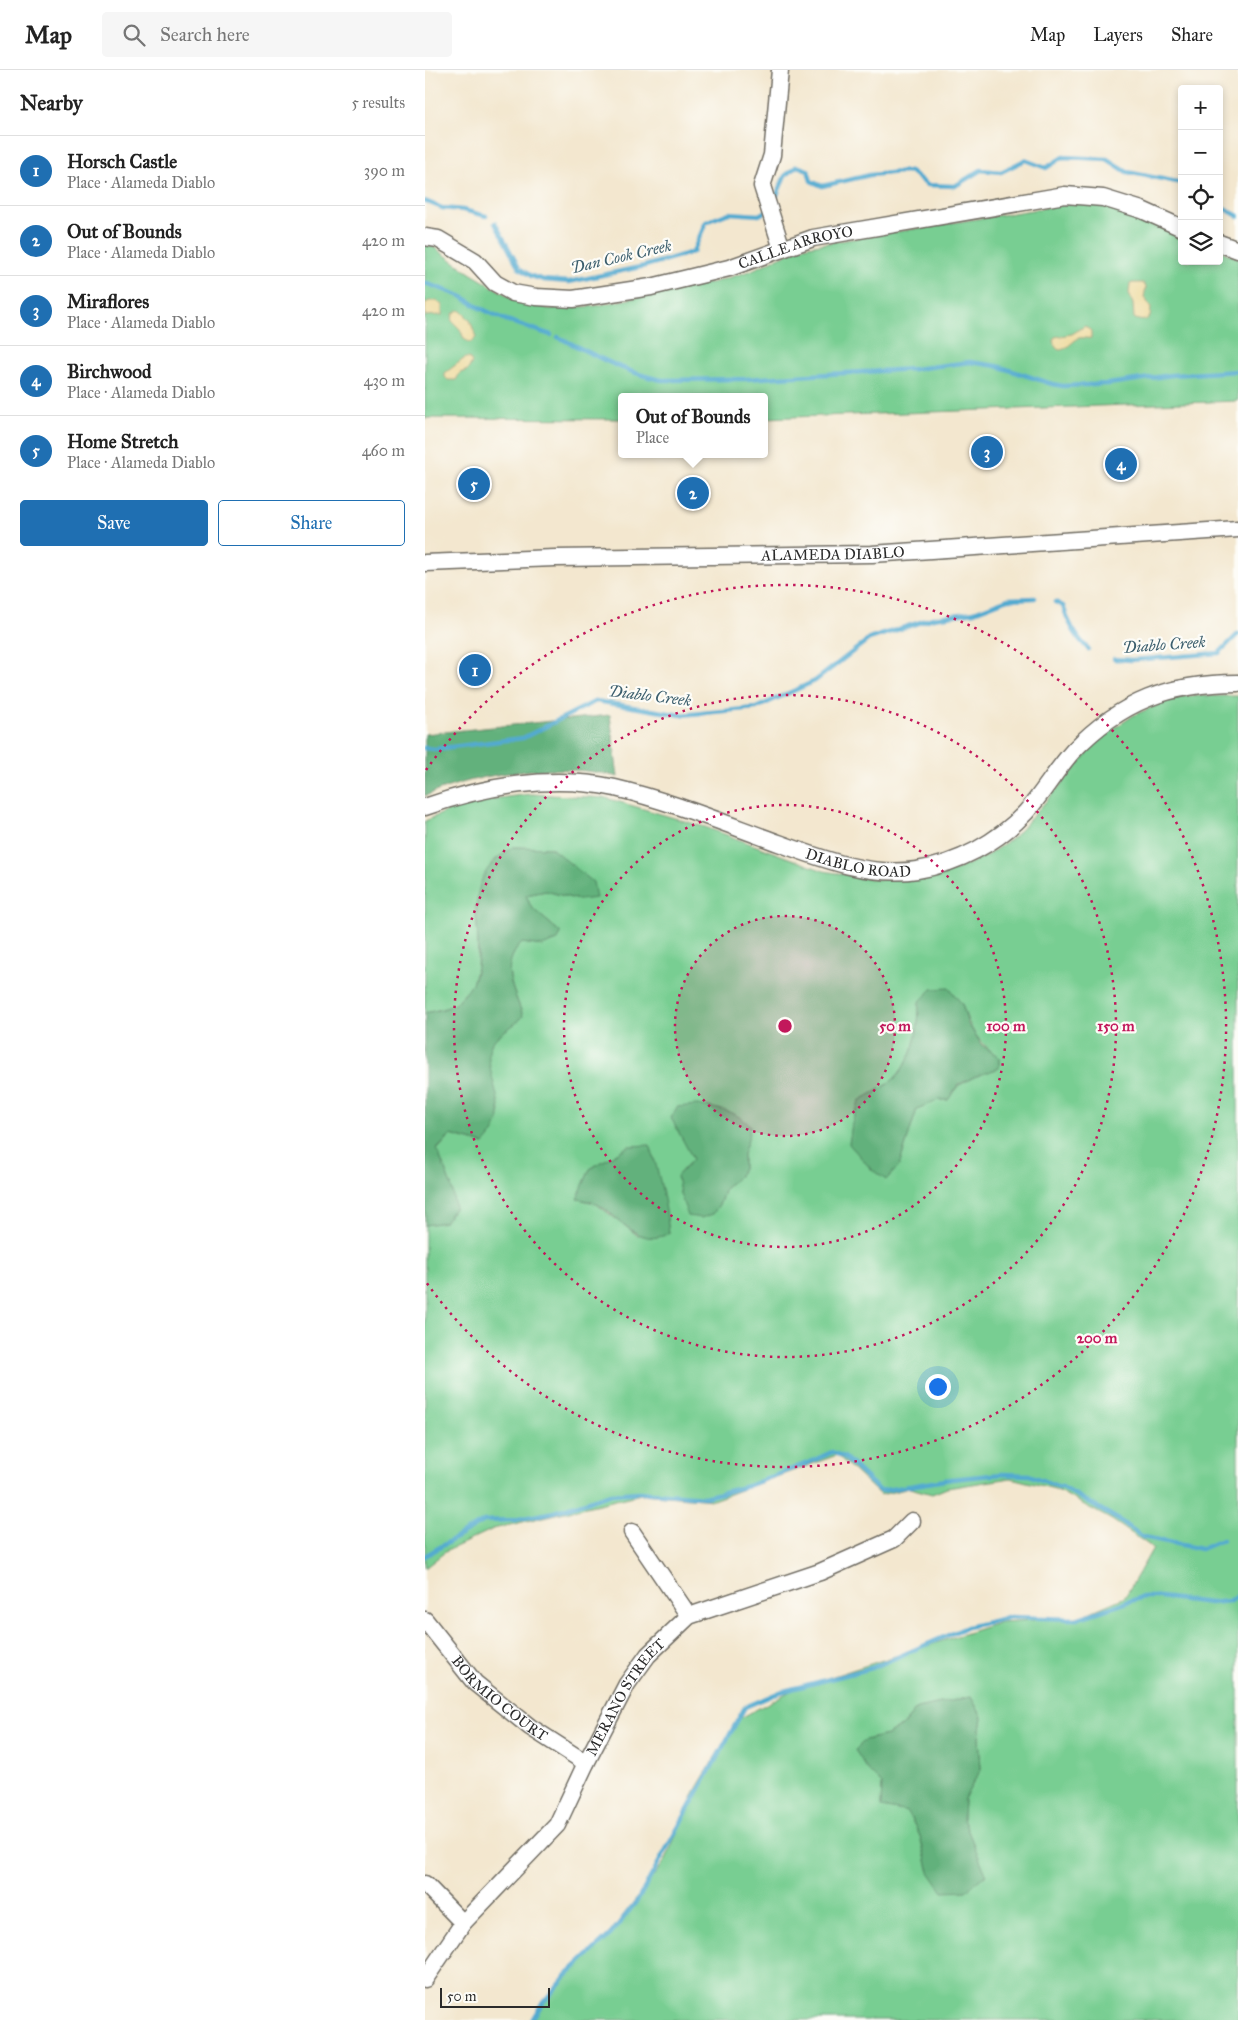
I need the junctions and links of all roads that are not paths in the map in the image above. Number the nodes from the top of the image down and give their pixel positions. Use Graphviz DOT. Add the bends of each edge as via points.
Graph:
graph roads {
  1 [pos="780,70"];
  2 [pos="1178,226"];
  3 [pos="425,236"];
  4 [pos="1223,244"];
  5 [pos="782,249"];
  6 [pos="1238,250"];
  7 [pos="1238,529"];
  8 [pos="425,563"];
  9 [pos="1238,683"];
  10 [pos="425,807"];
  11 [pos="913,1521"];
  12 [pos="632,1532"];
  13 [pos="689,1616"];
  14 [pos="425,1620"];
  15 [pos="585,1763"];
  16 [pos="425,1884"];
  17 [pos="463,1923"];
  18 [pos="425,1979"];
  1 -- 5 [label="street" via="772,155 762,186"];
  2 -- 5 [label="street, CALLE ARROYO" via="1103,198 1065,195 813,238"];
  3 -- 5 [label="street, CALLE ARROYO" via="438,239 473,260 495,283 513,293 573,299 651,287 729,268"];
  4 -- 6 [label="street"];
  7 -- 8 [label="street, ALAMEDA DIABLO" via="832,555"];
  9 -- 10 [label="street, DIABLO ROAD" via="1177,688 1155,694 1127,708 1073,752 1013,824 968,855 918,870 883,871 834,861 648,797 596,786 523,784 463,794"];
  11 -- 13 [label="street, MERANO STREET" via="894,1539 820,1572"];
  12 -- 13 [label="street"];
  13 -- 15 [label="street, MERANO STREET" via="648,1655 627,1684"];
  14 -- 15 [label="street, BORMIO COURT" via="475,1683 530,1727"];
  15 -- 17 [label="street, MERANO STREET" via="557,1825"];
  16 -- 17 [label="street"];
  17 -- 18 [label="street, MERANO STREET"];
}
